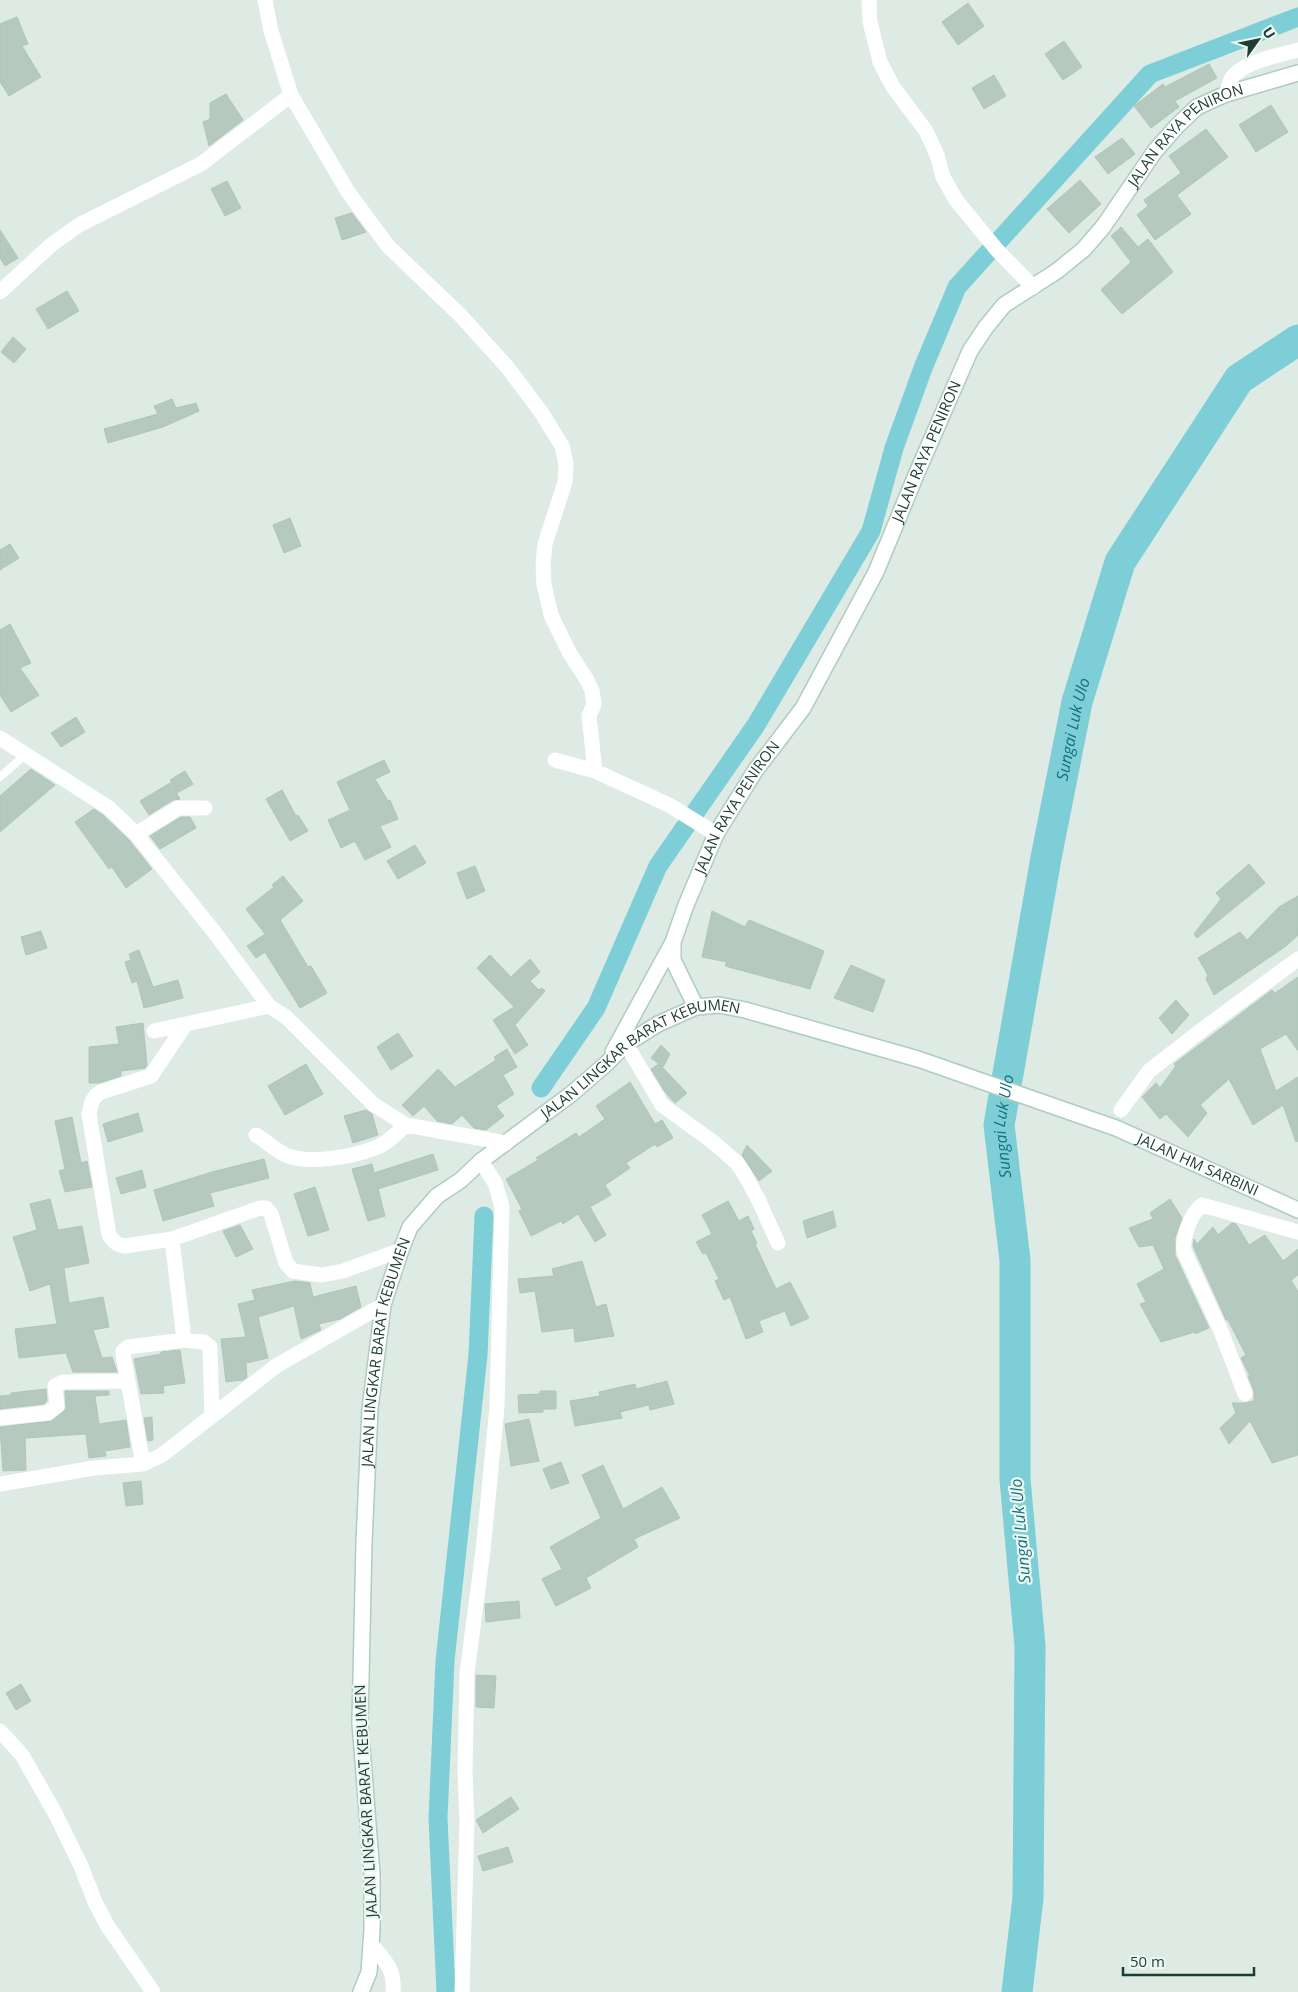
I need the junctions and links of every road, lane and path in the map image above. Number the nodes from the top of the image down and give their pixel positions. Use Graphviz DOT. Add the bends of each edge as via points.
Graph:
graph roads {
  1 [pos="265,0"];
  2 [pos="869,0"];
  3 [pos="1298,50"];
  4 [pos="1298,73"];
  5 [pos="1226,94"];
  6 [pos="291,95"];
  7 [pos="1033,287"];
  8 [pos="0,292"];
  9 [pos="0,738"];
  10 [pos="25,755"];
  11 [pos="554,760"];
  12 [pos="595,771"];
  13 [pos="0,777"];
  14 [pos="205,808"];
  15 [pos="136,834"];
  16 [pos="716,834"];
  17 [pos="673,942"];
  18 [pos="1298,959"];
  19 [pos="269,1006"];
  20 [pos="696,1007"];
  21 [pos="185,1025"];
  22 [pos="154,1031"];
  23 [pos="626,1044"];
  24 [pos="606,1064"];
  25 [pos="1121,1110"];
  26 [pos="1098,1122"];
  27 [pos="406,1125"];
  28 [pos="256,1135"];
  29 [pos="506,1143"];
  30 [pos="481,1161"];
  31 [pos="1298,1210"];
  32 [pos="1298,1232"];
  33 [pos="172,1239"];
  34 [pos="778,1243"];
  35 [pos="401,1250"];
  36 [pos="383,1305"];
  37 [pos="184,1340"];
  38 [pos="127,1381"];
  39 [pos="1245,1394"];
  40 [pos="212,1416"];
  41 [pos="0,1418"];
  42 [pos="143,1464"];
  43 [pos="0,1484"];
  44 [pos="0,1731"];
  45 [pos="371,1944"];
  46 [pos="154,1992"];
  47 [pos="362,1992"];
  48 [pos="393,1992"];
  49 [pos="462,1992"];
  1 -- 6 [label="street"];
  2 -- 7 [label="street" via="870,22 880,62 893,88 926,131 943,177 956,200"];
  3 -- 5 [label="street" via="1248,66 1233,76"];
  4 -- 5 [label="street, JALAN RAYA PENIRON"];
  5 -- 7 [label="street, JALAN RAYA PENIRON" via="1197,107 1177,126 1084,250"];
  6 -- 8 [label="street" via="201,164 79,225 51,245"];
  6 -- 12 [label="street" via="348,192 388,246 461,316 508,368 562,446 565,482 545,544 544,584 551,615 592,691 594,704 589,716"];
  7 -- 16 [label="street, JALAN RAYA PENIRON" via="1004,305 970,351 876,572 803,708 755,771"];
  9 -- 10 [label="street"];
  10 -- 13 [label="lane"];
  10 -- 15 [label="street" via="110,808"];
  11 -- 12 [label="street"];
  12 -- 16 [label="street" via="669,805"];
  14 -- 15 [label="street" via="178,808"];
  15 -- 19 [label="street" via="215,932"];
  16 -- 17 [label="street, JALAN RAYA PENIRON"];
  17 -- 20 [label="street, JALAN RAYA PENIRON" via="673,960"];
  17 -- 24 [label="street, JALAN RAYA PENIRON"];
  18 -- 25 [label="street" via="1149,1071"];
  19 -- 21 [label="street"];
  19 -- 27 [label="street" via="286,1017 373,1104"];
  20 -- 23 [label="street, JALAN LINGKAR BARAT KEBUMEN" via="658,1024"];
  20 -- 26 [label="street, JALAN LINGKAR BARAT KEBUMEN" via="719,1005 745,1010 842,1037 973,1077"];
  21 -- 22 [label="street"];
  21 -- 33 [label="street" via="151,1076 97,1094 89,1114 109,1235 113,1241 125,1246"];
  23 -- 24 [label="street, JALAN LINGKAR BARAT KEBUMEN"];
  23 -- 34 [label="street" via="662,1105 737,1163 746,1175"];
  24 -- 29 [label="street, JALAN LINGKAR BARAT KEBUMEN"];
  26 -- 31 [label="street, JALAN HM SARBINI" via="1164,1148"];
  27 -- 28 [label="street" via="376,1148 329,1159 306,1160 287,1156"];
  27 -- 29 [label="street"];
  29 -- 30 [label="street, JALAN LINGKAR BARAT KEBUMEN"];
  30 -- 35 [label="street, JALAN LINGKAR BARAT KEBUMEN" via="437,1196 410,1228"];
  30 -- 49 [label="street" via="495,1183 502,1207 497,1407 467,1673"];
  32 -- 39 [label="street" via="1202,1205 1197,1209 1184,1241 1184,1251 1221,1331"];
  33 -- 35 [label="street" via="266,1208 271,1214 286,1263 293,1271 322,1275 343,1271"];
  33 -- 37 [label="street"];
  35 -- 36 [label="street, JALAN LINGKAR BARAT KEBUMEN"];
  36 -- 40 [label="street" via="276,1366"];
  36 -- 45 [label="street, JALAN LINGKAR BARAT KEBUMEN" via="370,1409 360,1723 372,1874"];
  37 -- 38 [label="street" via="128,1347 123,1351"];
  37 -- 40 [label="street" via="204,1342 210,1347"];
  38 -- 41 [label="street" via="63,1382 56,1386 57,1406 53,1410"];
  38 -- 42 [label="street"];
  40 -- 42 [label="street" via="162,1455"];
  42 -- 43 [label="street" via="94,1468"];
  44 -- 46 [label="street" via="22,1755 55,1813 106,1925"];
  45 -- 47 [label="street, JALAN LINGKAR BARAT KEBUMEN" via="369,1972"];
  45 -- 48 [label="street" via="391,1970"];
}
